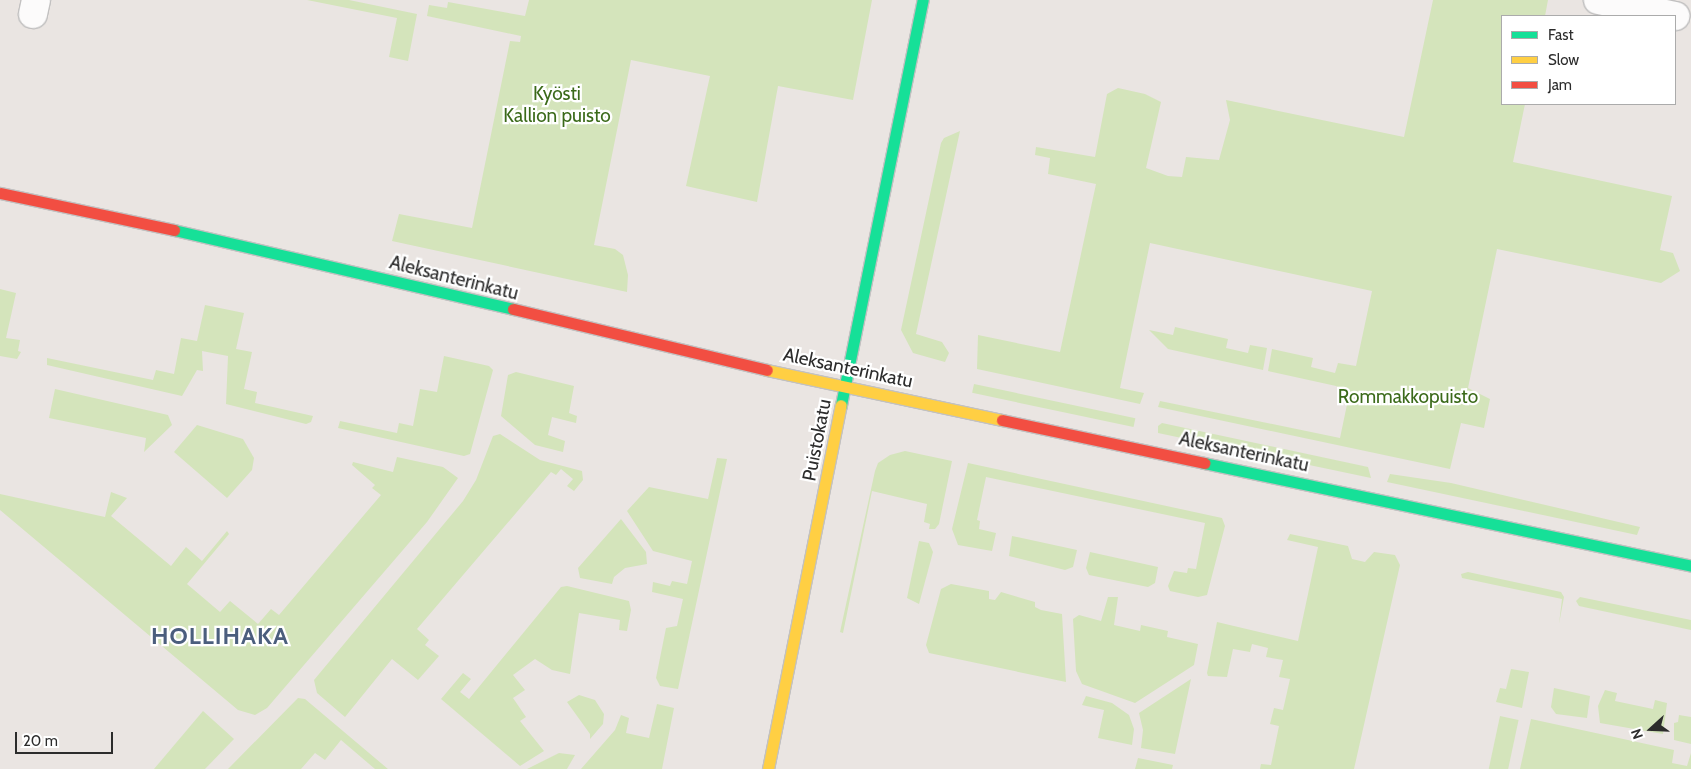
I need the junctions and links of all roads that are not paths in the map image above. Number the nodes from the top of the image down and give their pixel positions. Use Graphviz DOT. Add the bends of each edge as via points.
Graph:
graph roads {
  1 [pos="923,0"];
  2 [pos="1598,0"];
  3 [pos="1670,15"];
  4 [pos="1676,16"];
  5 [pos="1691,20"];
  6 [pos="0,193"];
  7 [pos="845,385"];
  8 [pos="1691,566"];
  9 [pos="768,769"];
  1 -- 7 [label="main road, Puistokatu"];
  2 -- 3 [label="street"];
  4 -- 5 [label="street"];
  6 -- 7 [label="main road, Aleksanterinkatu" via="274,252 512,311"];
  7 -- 8 [label="main road, Aleksanterinkatu"];
  7 -- 9 [label="main road, Puistokatu"];
}
